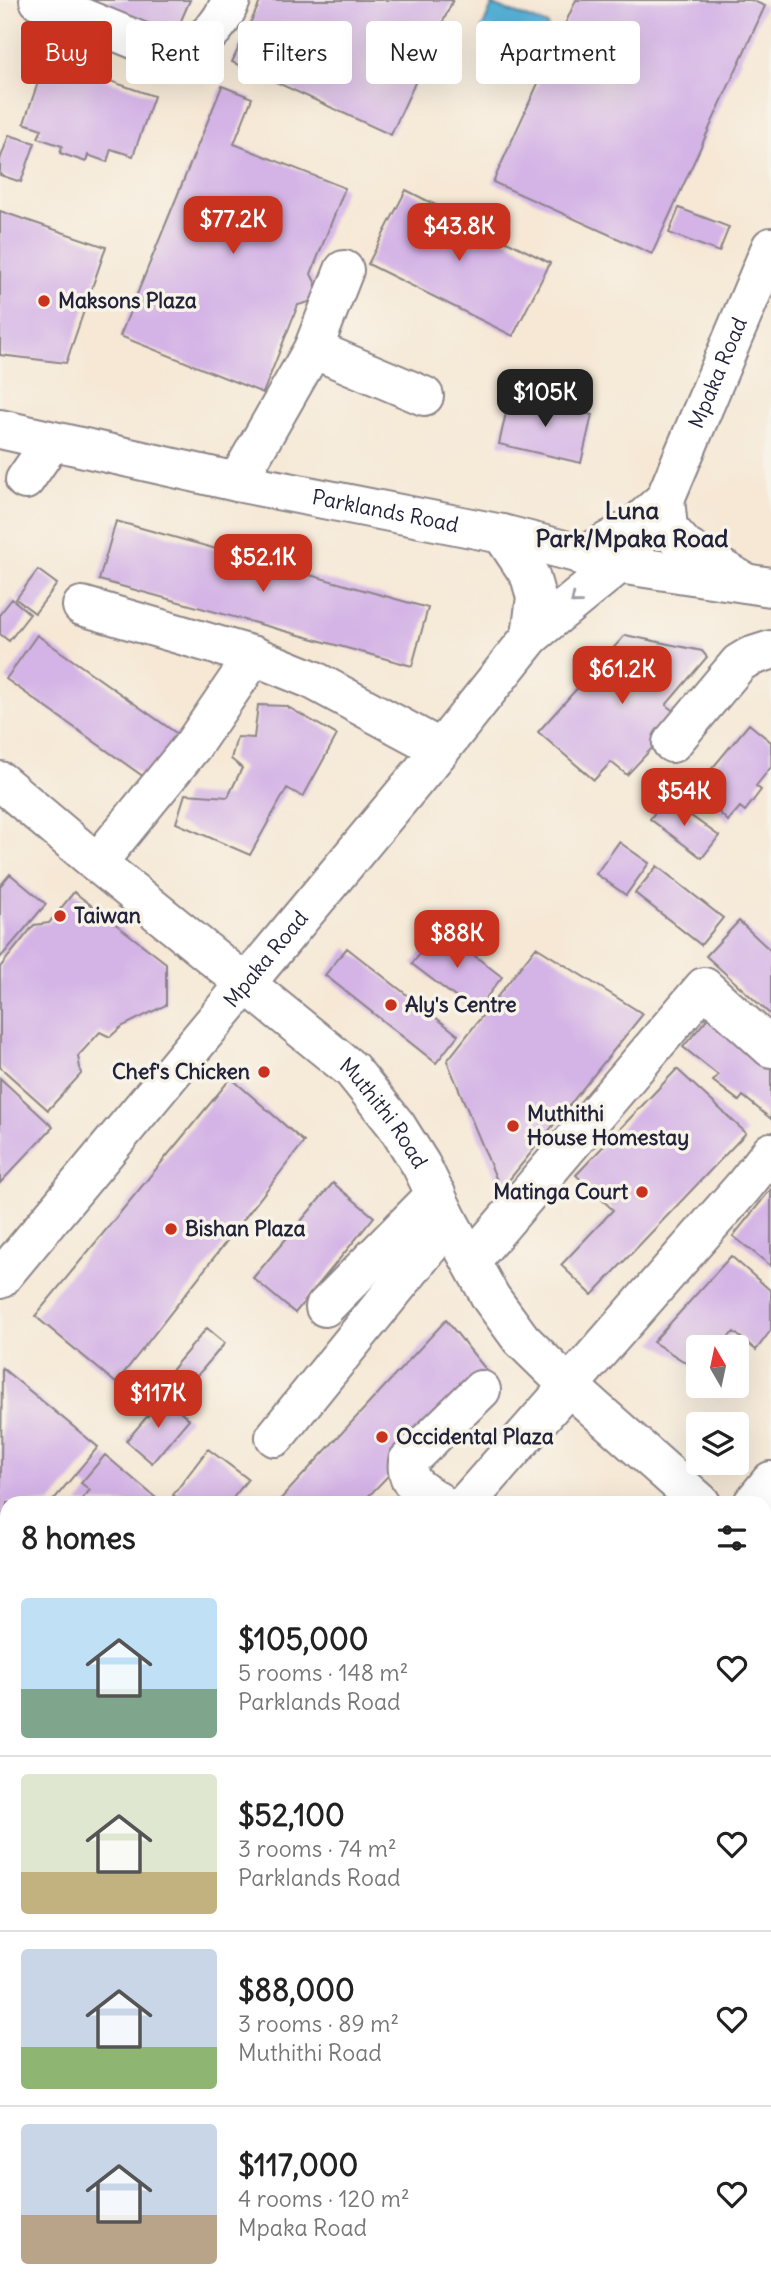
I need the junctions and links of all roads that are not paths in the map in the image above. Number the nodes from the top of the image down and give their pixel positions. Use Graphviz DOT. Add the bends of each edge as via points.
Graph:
graph roads {
  1 [pos="39,0"];
  2 [pos="231,0"];
  3 [pos="771,247"];
  4 [pos="344,270"];
  5 [pos="313,349"];
  6 [pos="424,396"];
  7 [pos="0,429"];
  8 [pos="52,441"];
  9 [pos="25,480"];
  10 [pos="237,482"];
  11 [pos="665,499"];
  12 [pos="502,534"];
  13 [pos="582,556"];
  14 [pos="619,564"];
  15 [pos="759,585"];
  16 [pos="82,606"];
  17 [pos="531,636"];
  18 [pos="771,650"];
  19 [pos="254,656"];
  20 [pos="672,743"];
  21 [pos="441,749"];
  22 [pos="0,781"];
  23 [pos="97,863"];
  24 [pos="246,984"];
  25 [pos="771,1048"];
  26 [pos="771,1152"];
  27 [pos="442,1208"];
  28 [pos="471,1261"];
  29 [pos="0,1279"];
  30 [pos="325,1307"];
  31 [pos="569,1387"];
  32 [pos="481,1390"];
  33 [pos="275,1437"];
  34 [pos="771,1481"];
  35 [pos="431,1496"];
  36 [pos="472,1496"];
  37 [pos="685,1496"];
  38 [pos="759,1496"];
  1 -- 2 [label="street" via="173,55 201,43 225,17"];
  3 -- 11 [label="street, Mpaka Road"];
  4 -- 5 [label="street"];
  5 -- 6 [label="street"];
  5 -- 10 [label="street"];
  7 -- 8 [label="street, Parklands Road"];
  8 -- 9 [label="street"];
  8 -- 10 [label="street, Parklands Road"];
  10 -- 12 [label="street, Parklands Road"];
  11 -- 13 [label="street, Mpaka Road" via="635,526"];
  11 -- 15 [label="street" via="668,528 685,547"];
  12 -- 13 [label="street, Parklands Road"];
  12 -- 17 [label="street, Mpaka Road" via="530,576 537,597"];
  13 -- 14 [label="street, Parklands Road"];
  14 -- 15 [label="street, Parklands Road"];
  14 -- 17 [label="street, Mpaka Road, one-way"];
  16 -- 19 [label="street"];
  17 -- 21 [label="street, Mpaka Road"];
  18 -- 20 [label="street" via="739,663"];
  19 -- 21 [label="street" via="313,680"];
  19 -- 23 [label="street" via="193,745"];
  21 -- 24 [label="street, Mpaka Road"];
  22 -- 23 [label="street, Muthithi Road"];
  23 -- 24 [label="street, Muthithi Road"];
  24 -- 27 [label="street, Muthithi Road" via="352,1070 396,1125"];
  24 -- 29 [label="street, Mpaka Road"];
  25 -- 28 [label="street" via="704,987"];
  26 -- 31 [label="street"];
  27 -- 28 [label="street, Muthithi Road"];
  27 -- 30 [label="street"];
  27 -- 33 [label="street"];
  28 -- 31 [label="street, Muthithi Road" via="521,1339"];
  31 -- 36 [label="street"];
  31 -- 37 [label="street, Muthithi Road"];
  32 -- 35 [label="street" via="408,1461 412,1482"];
  34 -- 38 [label="street"];
}
